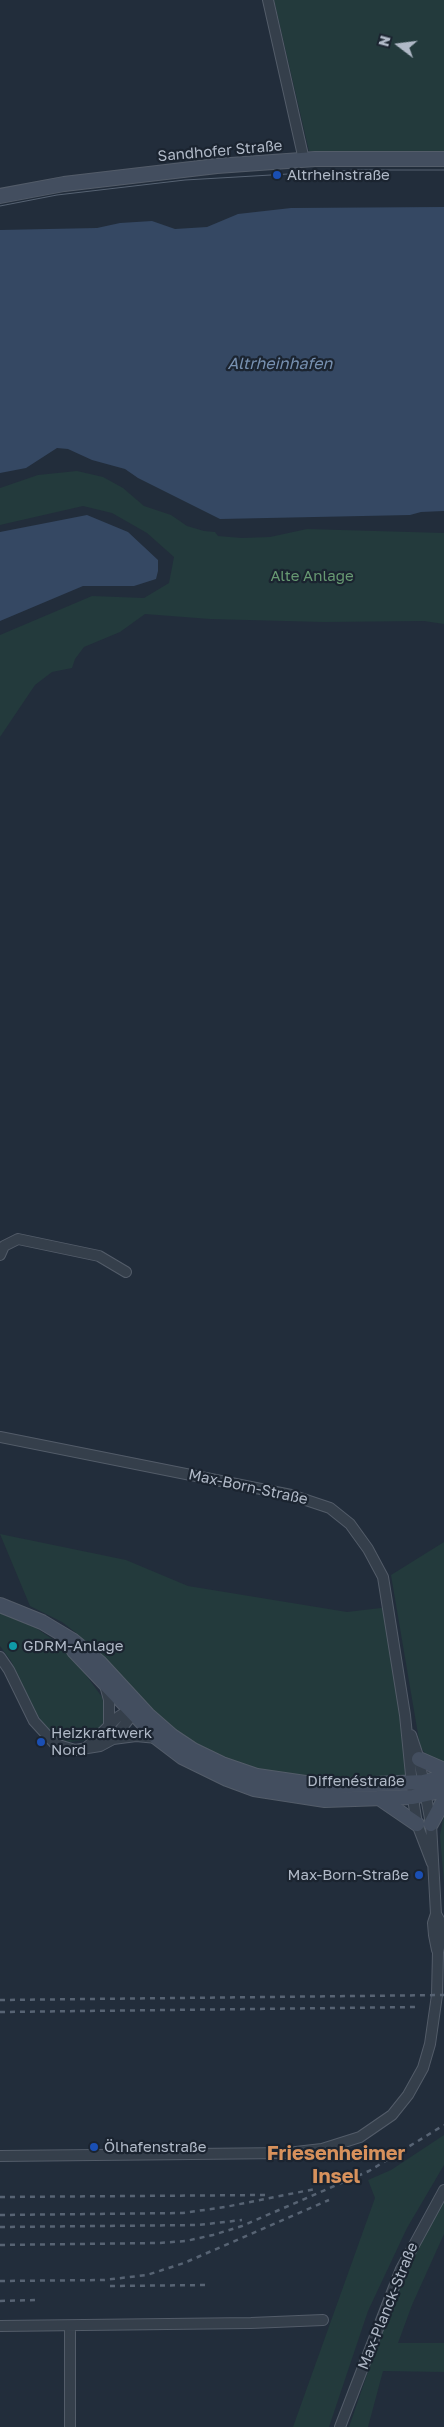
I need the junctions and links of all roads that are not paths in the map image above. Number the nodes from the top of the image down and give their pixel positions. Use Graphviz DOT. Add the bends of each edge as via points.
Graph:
graph roads {
  1 [pos="268,0"];
  2 [pos="444,159"];
  3 [pos="304,160"];
  4 [pos="0,196"];
  5 [pos="0,1255"];
  6 [pos="126,1272"];
  7 [pos="0,1437"];
  8 [pos="0,1605"];
  9 [pos="57,1632"];
  10 [pos="0,1657"];
  11 [pos="104,1684"];
  12 [pos="134,1710"];
  13 [pos="405,1715"];
  14 [pos="109,1726"];
  15 [pos="157,1738"];
  16 [pos="113,1739"];
  17 [pos="86,1748"];
  18 [pos="419,1759"];
  19 [pos="444,1770"];
  20 [pos="444,1777"];
  21 [pos="418,1789"];
  22 [pos="444,1790"];
  23 [pos="378,1798"];
  24 [pos="444,1800"];
  25 [pos="424,1824"];
  26 [pos="0,2156"];
  27 [pos="444,2190"];
  28 [pos="323,2320"];
  29 [pos="0,2326"];
  30 [pos="70,2326"];
  31 [pos="70,2427"];
  32 [pos="340,2427"];
  1 -- 3 [label="street"];
  2 -- 3 [label="main road, Sandhofer Straße"];
  3 -- 4 [label="main road, Sandhofer Straße" via="207,167 64,184"];
  5 -- 6 [label="street" via="4,1246 18,1239 99,1256"];
  7 -- 13 [label="street, Max-Born-Straße" via="291,1495 313,1501 336,1513 368,1548 383,1577"];
  8 -- 9 [label="main road, Diffenéstraße" via="42,1622"];
  9 -- 11 [label="main road, Diffenéstraße"];
  9 -- 12 [label="main road, Diffenéstraße" via="100,1663"];
  10 -- 17 [label="street" via="45,1736 64,1748"];
  11 -- 12 [label="main road, Diffenéstraße"];
  11 -- 14 [label="street" via="109,1700"];
  12 -- 14 [label="street"];
  12 -- 15 [label="main road, Diffenéstraße"];
  12 -- 16 [label="street"];
  12 -- 21 [label="main road, Diffenéstraße" via="193,1750 257,1776 326,1786"];
  13 -- 18 [label="street, Max-Born-Straße"];
  13 -- 21 [label="street, Max-Born-Straße"];
  14 -- 17 [label="street"];
  15 -- 16 [label="street"];
  15 -- 23 [label="main road, Diffenéstraße" via="201,1768 254,1788 325,1800"];
  16 -- 17 [label="street" via="100,1746"];
  18 -- 19 [label="main road"];
  18 -- 21 [label="street, Max-Born-Straße"];
  20 -- 21 [label="main road, Diffenéstraße"];
  21 -- 22 [label="main road, Diffenéstraße"];
  21 -- 23 [label="main road, Diffenéstraße"];
  21 -- 25 [label="street"];
  23 -- 25 [label="main road"];
  24 -- 25 [label="main road"];
  25 -- 26 [label="street" via="432,1863 436,1914 433,1923 438,1952 434,2022 422,2068 408,2095 392,2115 360,2137 322,2149 287,2153"];
  27 -- 32 [label="street, Max-Planck-Straße" via="401,2269"];
  28 -- 30 [label="street"];
  29 -- 30 [label="street"];
  30 -- 31 [label="street"];
}
